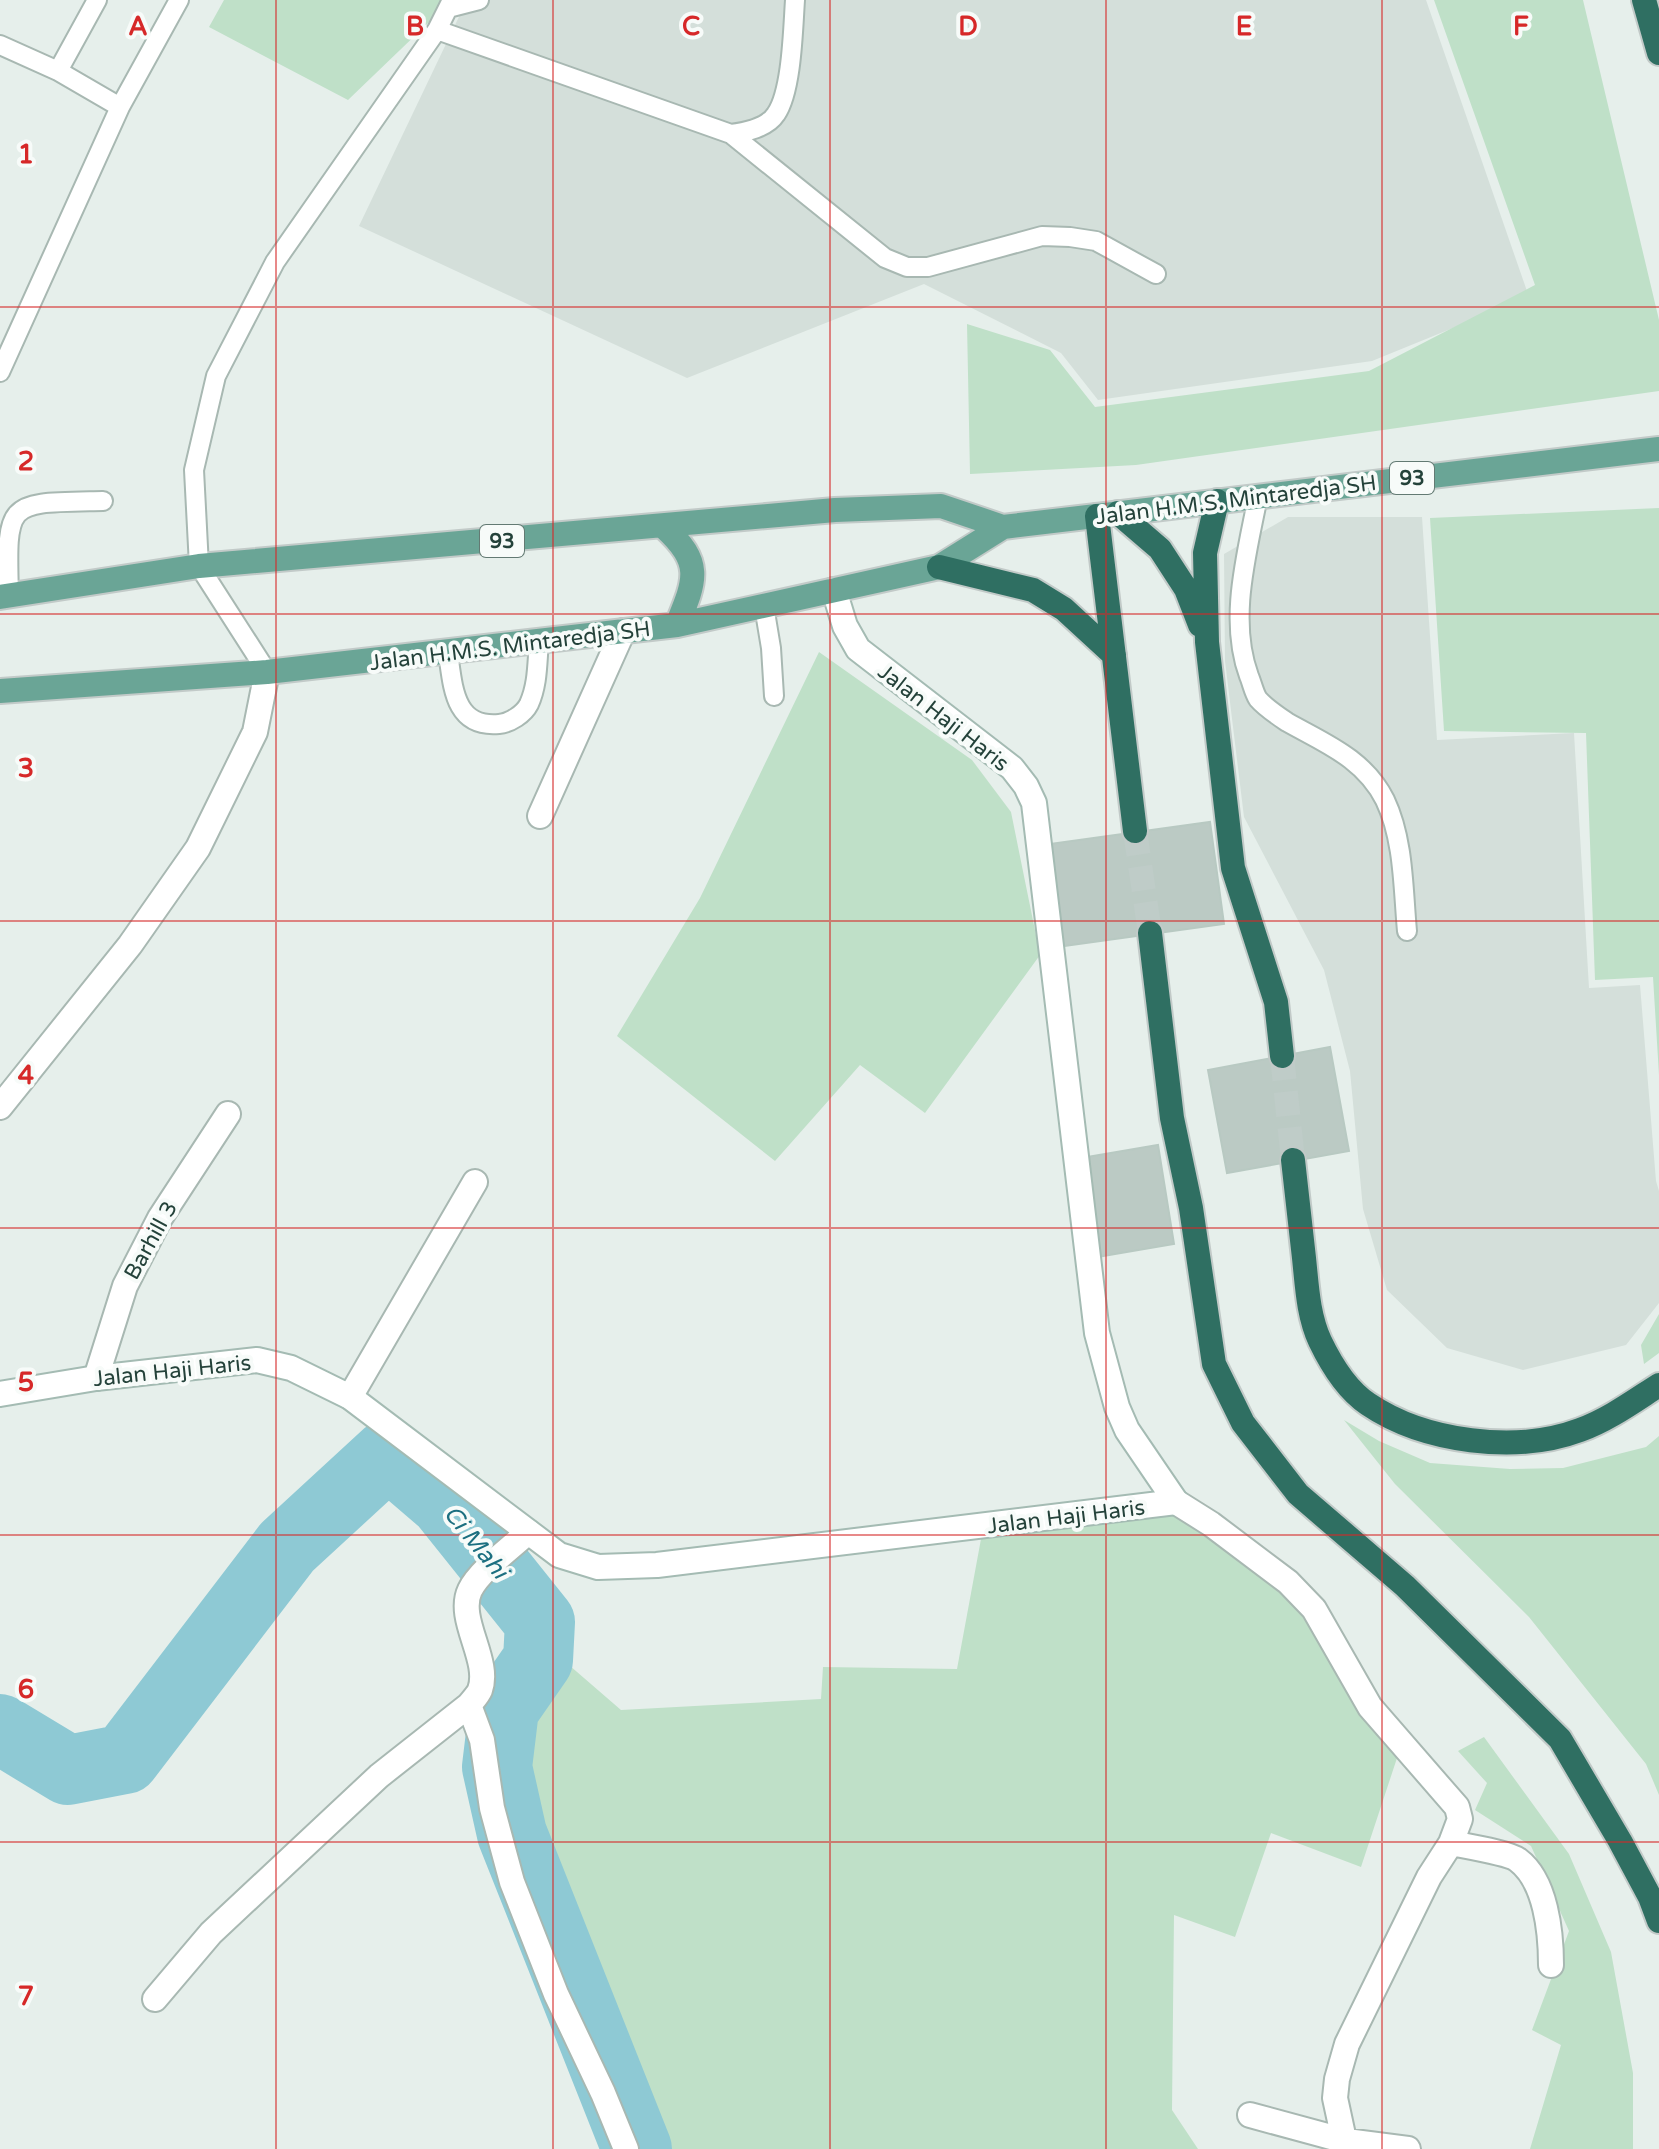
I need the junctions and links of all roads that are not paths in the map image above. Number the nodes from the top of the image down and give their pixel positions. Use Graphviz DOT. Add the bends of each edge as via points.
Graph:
graph roads {
  1 [pos="97,0"];
  2 [pos="179,0"];
  3 [pos="479,0"];
  4 [pos="795,0"];
  5 [pos="1644,0"];
  6 [pos="450,4"];
  7 [pos="437,30"];
  8 [pos="0,45"];
  9 [pos="1659,53"];
  10 [pos="58,71"];
  11 [pos="120,107"];
  12 [pos="731,134"];
  13 [pos="1156,274"];
  14 [pos="0,372"];
  15 [pos="1659,449"];
  16 [pos="1258,496"];
  17 [pos="103,501"];
  18 [pos="1217,501"];
  19 [pos="1107,515"];
  20 [pos="664,527"];
  21 [pos="1003,527"];
  22 [pos="199,566"];
  23 [pos="939,567"];
  24 [pos="834,590"];
  25 [pos="4,596"];
  26 [pos="764,606"];
  27 [pos="677,625"];
  28 [pos="623,631"];
  29 [pos="539,642"];
  30 [pos="1207,642"];
  31 [pos="448,653"];
  32 [pos="1114,655"];
  33 [pos="267,672"];
  34 [pos="0,691"];
  35 [pos="774,696"];
  36 [pos="540,816"];
  37 [pos="1135,831"];
  38 [pos="1407,931"];
  39 [pos="1150,933"];
  40 [pos="1282,1056"];
  41 [pos="0,1107"];
  42 [pos="228,1114"];
  43 [pos="1293,1160"];
  44 [pos="475,1182"];
  45 [pos="96,1378"];
  46 [pos="1659,1385"];
  47 [pos="0,1394"];
  48 [pos="350,1397"];
  49 [pos="1176,1502"];
  50 [pos="528,1532"];
  51 [pos="469,1705"];
  52 [pos="1451,1843"];
  53 [pos="1659,1921"];
  54 [pos="1551,1965"];
  55 [pos="155,1999"];
  56 [pos="1250,2115"];
  57 [pos="1346,2145"];
  58 [pos="626,2149"];
  59 [pos="1408,2149"];
  1 -- 10 [label="lane"];
  2 -- 11 [label="lane"];
  3 -- 6 [label="lane"];
  4 -- 12 [label="lane" via="789,76 776,114 753,130"];
  5 -- 9 [label="highway"];
  6 -- 7 [label="lane"];
  7 -- 12 [label="lane"];
  7 -- 22 [label="lane" via="275,262 216,376 194,470"];
  8 -- 10 [label="lane"];
  10 -- 11 [label="lane"];
  11 -- 14 [label="lane"];
  12 -- 13 [label="lane" via="885,258 907,267 928,267 1042,236 1096,241"];
  15 -- 16 [label="main road, Jalan H.M.S. Mintaredja SH / 93"];
  16 -- 18 [label="main road, Jalan H.M.S. Mintaredja SH / 93"];
  16 -- 38 [label="lane" via="1243,575 1242,658 1257,698 1284,721 1343,752 1384,799 1399,844"];
  17 -- 25 [label="lane" via="23,507 11,520 7,536"];
  18 -- 19 [label="main road, Jalan H.M.S. Mintaredja SH / 93"];
  18 -- 30 [label="highway" via="1205,553"];
  19 -- 21 [label="main road, Jalan H.M.S. Mintaredja SH / 93"];
  19 -- 30 [label="highway" via="1160,549 1186,589"];
  19 -- 32 [label="highway"];
  20 -- 21 [label="main road, Jalan H.M.S. Mintaredja SH / 93" via="835,510 941,506"];
  20 -- 22 [label="main road, Jalan H.M.S. Mintaredja SH / 93"];
  20 -- 27 [label="main road" via="684,546 693,575"];
  21 -- 23 [label="main road, Jalan H.M.S. Mintaredja SH / 93"];
  22 -- 25 [label="main road, Jalan H.M.S. Mintaredja SH / 93"];
  22 -- 33 [label="lane"];
  23 -- 24 [label="main road, Jalan H.M.S. Mintaredja SH / 93"];
  23 -- 32 [label="highway" via="1033,590 1064,609"];
  24 -- 26 [label="main road, Jalan H.M.S. Mintaredja SH / 93"];
  24 -- 49 [label="street, Jalan Haji Haris" via="858,649 1012,768 1034,803 1097,1333 1127,1430"];
  26 -- 27 [label="main road, Jalan H.M.S. Mintaredja SH / 93"];
  26 -- 35 [label="lane"];
  27 -- 28 [label="main road, Jalan H.M.S. Mintaredja SH / 93"];
  28 -- 29 [label="main road, Jalan H.M.S. Mintaredja SH / 93"];
  28 -- 36 [label="street"];
  29 -- 31 [label="main road, Jalan H.M.S. Mintaredja SH / 93"];
  29 -- 31 [label="lane" via="528,707 507,723 486,725 466,717 455,694"];
  30 -- 40 [label="highway" via="1233,868 1276,1002"];
  31 -- 33 [label="main road, Jalan H.M.S. Mintaredja SH / 93"];
  32 -- 37 [label="highway"];
  33 -- 34 [label="main road, Jalan H.M.S. Mintaredja SH / 93"];
  33 -- 41 [label="street" via="255,732 198,848 130,945"];
  39 -- 53 [label="highway" via="1172,1118 1214,1364 1243,1423 1298,1494 1405,1586 1560,1739"];
  42 -- 45 [label="street, Barhill 3" via="160,1218 125,1286"];
  43 -- 46 [label="highway" via="1310,1309 1319,1339 1335,1370 1366,1403 1431,1432 1489,1444 1579,1431"];
  44 -- 48 [label="street"];
  45 -- 47 [label="street, Jalan Haji Haris"];
  45 -- 48 [label="street, Jalan Haji Haris" via="257,1360 291,1368"];
  48 -- 50 [label="street, Jalan Haji Haris"];
  49 -- 50 [label="street, Jalan Haji Haris" via="642,1565 598,1567 559,1555"];
  49 -- 52 [label="street" via="1288,1582 1314,1609 1370,1707 1457,1807 1460,1819"];
  50 -- 51 [label="street" via="468,1595 482,1670 479,1690"];
  51 -- 55 [label="street" via="368,1787 211,1933"];
  51 -- 58 [label="street" via="482,1740 492,1808 512,1882"];
  52 -- 54 [label="street" via="1517,1858 1533,1878 1551,1929"];
  52 -- 57 [label="street" via="1347,2044 1335,2098"];
  56 -- 57 [label="street"];
  57 -- 59 [label="street"];
}
